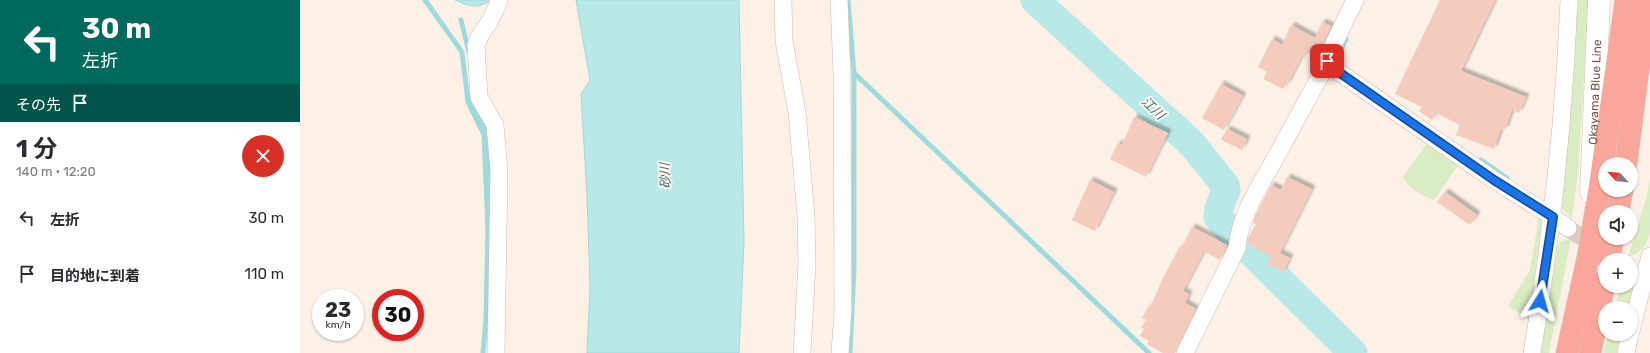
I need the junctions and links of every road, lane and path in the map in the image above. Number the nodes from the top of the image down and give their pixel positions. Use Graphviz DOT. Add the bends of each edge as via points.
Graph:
graph roads {
  1 [pos="499,0"];
  2 [pos="783,0"];
  3 [pos="838,0"];
  4 [pos="1355,0"];
  5 [pos="1569,0"];
  6 [pos="1599,0"];
  7 [pos="1626,0"];
  8 [pos="1647,0"];
  9 [pos="1650,57"];
  10 [pos="1330,66"];
  11 [pos="1631,130"];
  12 [pos="1627,157"];
  13 [pos="1553,217"];
  14 [pos="1568,228"];
  15 [pos="1599,253"];
  16 [pos="1599,253"];
  17 [pos="1650,256"];
  18 [pos="1598,262"];
  19 [pos="1641,280"];
  20 [pos="1602,293"];
  21 [pos="1637,301"];
  22 [pos="1629,341"];
  23 [pos="496,353"];
  24 [pos="802,353"];
  25 [pos="840,353"];
  26 [pos="1185,353"];
  27 [pos="1532,353"];
  28 [pos="1567,353"];
  29 [pos="1590,353"];
  30 [pos="1626,353"];
  1 -- 23 [label="street" via="476,44 479,97 494,125 499,170"];
  2 -- 24 [label="street" via="784,41 797,112 806,216 807,264"];
  3 -- 25 [label="street" via="842,81 843,310"];
  4 -- 10 [label="street" via="1329,54 1327,61"];
  5 -- 13 [label="street"];
  6 -- 15 [label="main road, Okayama Blue Line"];
  7 -- 16 [label="highway" via="1604,156"];
  8 -- 11 [label="highway"];
  9 -- 11 [label="main road"];
  10 -- 13 [label="street" via="1494,180"];
  10 -- 26 [label="street" via="1323,71 1257,191 1244,218 1237,248"];
  11 -- 12 [label="highway"];
  13 -- 14 [label="street"];
  13 -- 27 [label="street"];
  17 -- 19 [label="street"];
  18 -- 28 [label="highway"];
  19 -- 21 [label="street"];
  20 -- 29 [label="highway"];
  22 -- 30 [label="street"];
}
